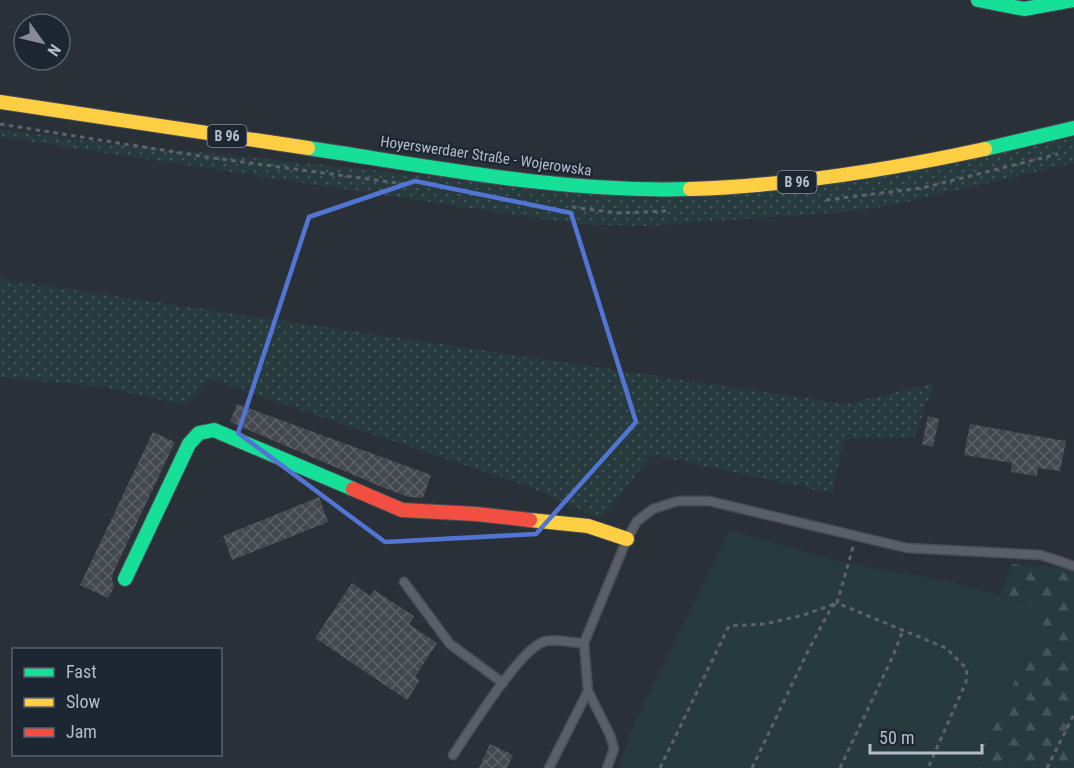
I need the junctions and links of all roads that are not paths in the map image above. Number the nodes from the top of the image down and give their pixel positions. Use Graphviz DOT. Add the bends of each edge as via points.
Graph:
graph roads {
  1 [pos="978,0"];
  2 [pos="1074,0"];
  3 [pos="0,102"];
  4 [pos="1074,128"];
  5 [pos="627,539"];
  6 [pos="1074,566"];
  7 [pos="125,579"];
  8 [pos="404,582"];
  9 [pos="584,643"];
  10 [pos="503,683"];
  11 [pos="588,691"];
  12 [pos="453,754"];
  13 [pos="549,768"];
  14 [pos="607,768"];
  1 -- 2 [label="main road" via="1024,9"];
  3 -- 4 [label="main road, Hoyerswerdaer Straße - Wojerowska / B 96" via="515,179 604,188 761,185 840,177 939,160"];
  5 -- 6 [label="lane" via="638,521 653,509 678,501 709,501 907,548 1041,555"];
  5 -- 7 [label="main road" via="588,526 402,510 214,429 199,433 189,444"];
  5 -- 9 [label="lane"];
  8 -- 10 [label="lane" via="450,644"];
  9 -- 10 [label="lane" via="546,641 532,648"];
  9 -- 11 [label="lane"];
  10 -- 12 [label="lane"];
  11 -- 13 [label="lane"];
  11 -- 14 [label="lane" via="614,749"];
}
